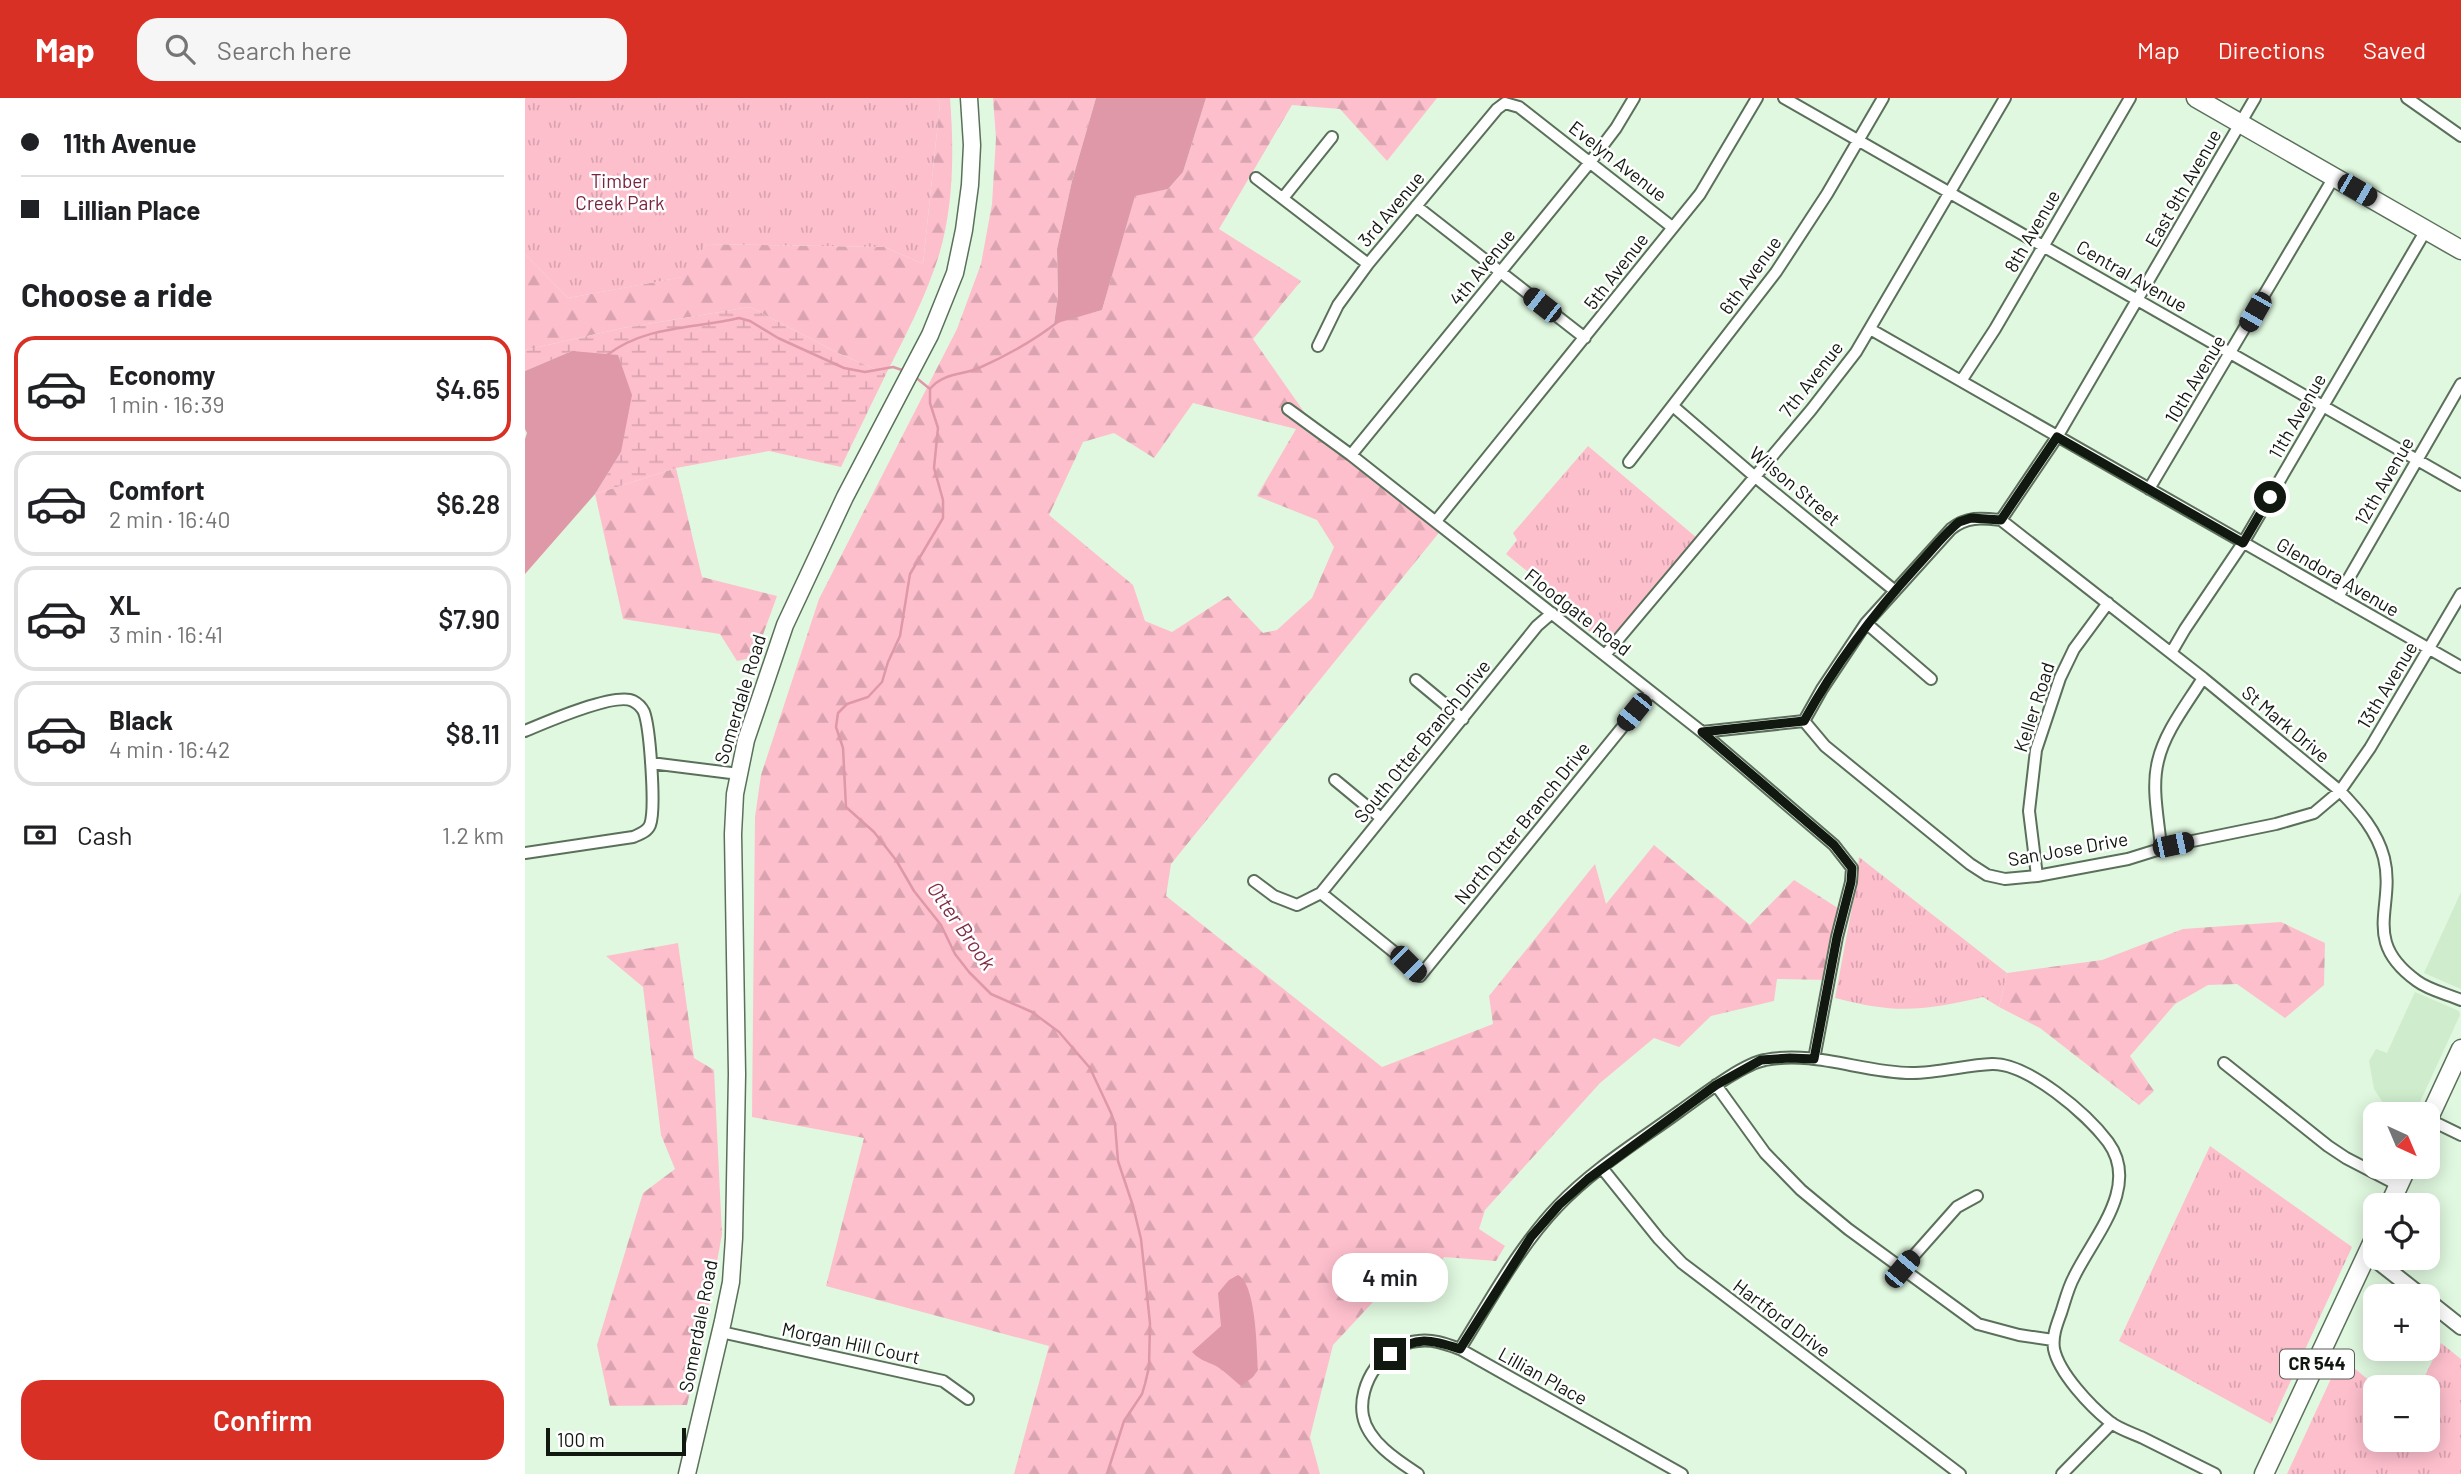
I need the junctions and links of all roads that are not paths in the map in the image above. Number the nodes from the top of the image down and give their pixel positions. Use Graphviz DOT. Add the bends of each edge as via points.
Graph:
graph roads {
  1 [pos="969,98"];
  2 [pos="1634,98"];
  3 [pos="1757,98"];
  4 [pos="1784,98"];
  5 [pos="1883,98"];
  6 [pos="2005,98"];
  7 [pos="2130,98"];
  8 [pos="2196,98"];
  9 [pos="2255,98"];
  10 [pos="2407,98"];
  11 [pos="1505,103"];
  12 [pos="2241,124"];
  13 [pos="2461,136"];
  14 [pos="1332,137"];
  15 [pos="1858,141"];
  16 [pos="1591,161"];
  17 [pos="2334,177"];
  18 [pos="1256,178"];
  19 [pos="1950,193"];
  20 [pos="1283,198"];
  21 [pos="1416,206"];
  22 [pos="1672,227"];
  23 [pos="2426,230"];
  24 [pos="2044,245"];
  25 [pos="2461,250"];
  26 [pos="1368,264"];
  27 [pos="1500,272"];
  28 [pos="2139,300"];
  29 [pos="1870,329"];
  30 [pos="1584,338"];
  31 [pos="1318,346"];
  32 [pos="2231,353"];
  33 [pos="1961,381"];
  34 [pos="2461,384"];
  35 [pos="2323,406"];
  36 [pos="1674,407"];
  37 [pos="1289,409"];
  38 [pos="2057,437"];
  39 [pos="1352,455"];
  40 [pos="2416,460"];
  41 [pos="1629,462"];
  42 [pos="1754,476"];
  43 [pos="2461,485"];
  44 [pos="2149,489"];
  45 [pos="2001,520"];
  46 [pos="1436,521"];
  47 [pos="2243,543"];
  48 [pos="1895,591"];
  49 [pos="2461,594"];
  50 [pos="2338,597"];
  51 [pos="2108,603"];
  52 [pos="1552,613"];
  53 [pos="1866,623"];
  54 [pos="2429,648"];
  55 [pos="2171,653"];
  56 [pos="1605,655"];
  57 [pos="2461,667"];
  58 [pos="2203,678"];
  59 [pos="1931,679"];
  60 [pos="1416,680"];
  61 [pos="1651,692"];
  62 [pos="1463,719"];
  63 [pos="1804,721"];
  64 [pos="525,731"];
  65 [pos="1702,732"];
  66 [pos="651,763"];
  67 [pos="739,774"];
  68 [pos="1335,780"];
  69 [pos="2340,791"];
  70 [pos="1381,818"];
  71 [pos="2161,849"];
  72 [pos="525,853"];
  73 [pos="2037,876"];
  74 [pos="1254,881"];
  75 [pos="1321,893"];
  76 [pos="2461,1000"];
  77 [pos="2461,1049"];
  78 [pos="1814,1059"];
  79 [pos="2224,1063"];
  80 [pos="1716,1085"];
  81 [pos="2436,1102"];
  82 [pos="2440,1125"];
  83 [pos="2461,1135"];
  84 [pos="1602,1168"];
  85 [pos="2400,1180"];
  86 [pos="2398,1185"];
  87 [pos="2395,1193"];
  88 [pos="1977,1196"];
  89 [pos="2363,1262"];
  90 [pos="1902,1269"];
  91 [pos="2396,1270"];
  92 [pos="2410,1284"];
  93 [pos="2440,1310"];
  94 [pos="2461,1327"];
  95 [pos="721,1332"];
  96 [pos="2053,1340"];
  97 [pos="1460,1349"];
  98 [pos="968,1399"];
  99 [pos="2112,1423"];
  100 [pos="687,1474"];
  101 [pos="1418,1474"];
  102 [pos="1682,1474"];
  103 [pos="1960,1474"];
  104 [pos="2061,1474"];
  105 [pos="2215,1474"];
  106 [pos="2264,1474"];
  1 -- 67 [label="main road, Somerdale Road" via="970,186 955,273 930,335 785,625"];
  2 -- 16 [label="street, 4th Avenue"];
  3 -- 22 [label="street, 5th Avenue" via="1700,194"];
  4 -- 15 [label="street, Central Avenue"];
  5 -- 15 [label="street, 6th Avenue"];
  6 -- 19 [label="street, 7th Avenue"];
  7 -- 24 [label="street, 8th Avenue"];
  8 -- 12 [label="main road"];
  9 -- 12 [label="street, East 9th Avenue"];
  10 -- 13 [label="street"];
  11 -- 16 [label="street, Evelyn Avenue" via="1519,107"];
  11 -- 21 [label="street, 3rd Avenue"];
  12 -- 17 [label="main road"];
  12 -- 28 [label="street, East 9th Avenue"];
  14 -- 20 [label="street"];
  15 -- 19 [label="street, Central Avenue"];
  15 -- 36 [label="street, 6th Avenue" via="1776,272"];
  16 -- 22 [label="street, Evelyn Avenue"];
  16 -- 27 [label="street, 4th Avenue"];
  17 -- 23 [label="main road"];
  17 -- 32 [label="street, 10th Avenue"];
  18 -- 20 [label="street"];
  19 -- 24 [label="street, Central Avenue"];
  19 -- 29 [label="street, 7th Avenue"];
  20 -- 26 [label="street"];
  21 -- 26 [label="street, 3rd Avenue"];
  21 -- 27 [label="street"];
  22 -- 30 [label="street, 5th Avenue"];
  23 -- 25 [label="main road"];
  23 -- 35 [label="street, 11th Avenue"];
  24 -- 28 [label="street, Central Avenue"];
  24 -- 33 [label="street, 8th Avenue"];
  26 -- 31 [label="street, 3rd Avenue" via="1338,304"];
  27 -- 30 [label="street"];
  27 -- 39 [label="street, 4th Avenue"];
  28 -- 32 [label="street, Central Avenue"];
  28 -- 38 [label="street, East 9th Avenue"];
  29 -- 33 [label="street, Glendora Avenue"];
  29 -- 42 [label="street, 7th Avenue" via="1811,410"];
  30 -- 46 [label="street, 5th Avenue"];
  32 -- 35 [label="street, Central Avenue"];
  32 -- 44 [label="street, 10th Avenue"];
  33 -- 38 [label="street, Glendora Avenue"];
  34 -- 40 [label="street, 12th Avenue"];
  35 -- 40 [label="street, Central Avenue"];
  35 -- 47 [label="street, 11th Avenue"];
  36 -- 41 [label="street, 6th Avenue"];
  36 -- 42 [label="street, Wilson Street"];
  37 -- 39 [label="street, Floodgate Road"];
  38 -- 44 [label="street, Glendora Avenue"];
  38 -- 45 [label="street, East 9th Avenue"];
  39 -- 46 [label="street, Floodgate Road"];
  40 -- 43 [label="street, Central Avenue"];
  40 -- 50 [label="street, 12th Avenue"];
  42 -- 48 [label="street, Wilson Street"];
  42 -- 56 [label="street, 7th Avenue"];
  44 -- 47 [label="street, Glendora Avenue"];
  45 -- 48 [label="street" via="1959,522"];
  45 -- 51 [label="street, St Mark Drive"];
  46 -- 52 [label="street, Floodgate Road"];
  47 -- 50 [label="street, Glendora Avenue"];
  47 -- 55 [label="street, 11th Avenue"];
  48 -- 53 [label="street"];
  49 -- 54 [label="street, 13th Avenue"];
  50 -- 54 [label="street, Glendora Avenue"];
  51 -- 55 [label="street, St Mark Drive"];
  51 -- 73 [label="street, Keller Road" via="2064,668 2036,750 2029,811"];
  52 -- 56 [label="street, Floodgate Road"];
  52 -- 62 [label="street, South Otter Branch Drive"];
  53 -- 59 [label="street"];
  53 -- 63 [label="street"];
  54 -- 57 [label="street, Glendora Avenue"];
  54 -- 69 [label="street, 13th Avenue"];
  55 -- 58 [label="street, St Mark Drive"];
  56 -- 61 [label="street, Floodgate Road"];
  58 -- 69 [label="street, St Mark Drive"];
  58 -- 71 [label="street" via="2166,738 2158,761 2155,785"];
  60 -- 62 [label="street"];
  61 -- 65 [label="street, Floodgate Road"];
  61 -- 75 [label="street, North Otter Branch Drive" via="1420,976"];
  62 -- 70 [label="street, South Otter Branch Drive"];
  63 -- 65 [label="street"];
  63 -- 73 [label="street, San Jose Drive" via="1825,746 1970,864 2005,879"];
  64 -- 66 [label="street" via="574,711 632,700 643,712"];
  65 -- 78 [label="street, Floodgate Road" via="1834,845 1852,868"];
  66 -- 67 [label="street"];
  66 -- 72 [label="street" via="652,811 644,832"];
  67 -- 95 [label="main road, Somerdale Road" via="733,834 734,1238"];
  68 -- 70 [label="street"];
  69 -- 71 [label="street, San Jose Drive" via="2314,813"];
  69 -- 76 [label="street, St Mark Drive" via="2360,812 2383,857 2383,935 2387,946 2419,982"];
  70 -- 75 [label="street, South Otter Branch Drive"];
  71 -- 73 [label="street, San Jose Drive"];
  74 -- 75 [label="street" via="1297,905"];
  77 -- 81 [label="main road"];
  78 -- 80 [label="street" via="1761,1060"];
  78 -- 96 [label="street" via="1914,1073 1995,1064 2012,1067 2036,1077 2107,1141 2115,1156 2119,1187 2108,1217 2073,1279"];
  79 -- 86 [label="street" via="2328,1146"];
  80 -- 84 [label="street"];
  80 -- 90 [label="street" via="1765,1153 1801,1190"];
  82 -- 83 [label="street"];
  84 -- 97 [label="street" via="1531,1237"];
  84 -- 103 [label="street, Hartford Drive" via="1682,1263"];
  85 -- 86 [label="main road"];
  86 -- 87 [label="main road"];
  88 -- 90 [label="street" via="1957,1207"];
  89 -- 106 [label="main road, CR 544"];
  90 -- 96 [label="street" via="1978,1324"];
  91 -- 92 [label="street"];
  93 -- 94 [label="street"];
  95 -- 98 [label="street, Morgan Hill Court" via="943,1381"];
  95 -- 100 [label="main road, Somerdale Road"];
  96 -- 99 [label="street" via="2065,1374"];
  97 -- 101 [label="street, Lillian Place" via="1416,1340 1376,1365 1369,1377 1363,1417 1369,1430"];
  97 -- 102 [label="street, Lillian Place"];
  99 -- 104 [label="street"];
  99 -- 105 [label="street"];
}
